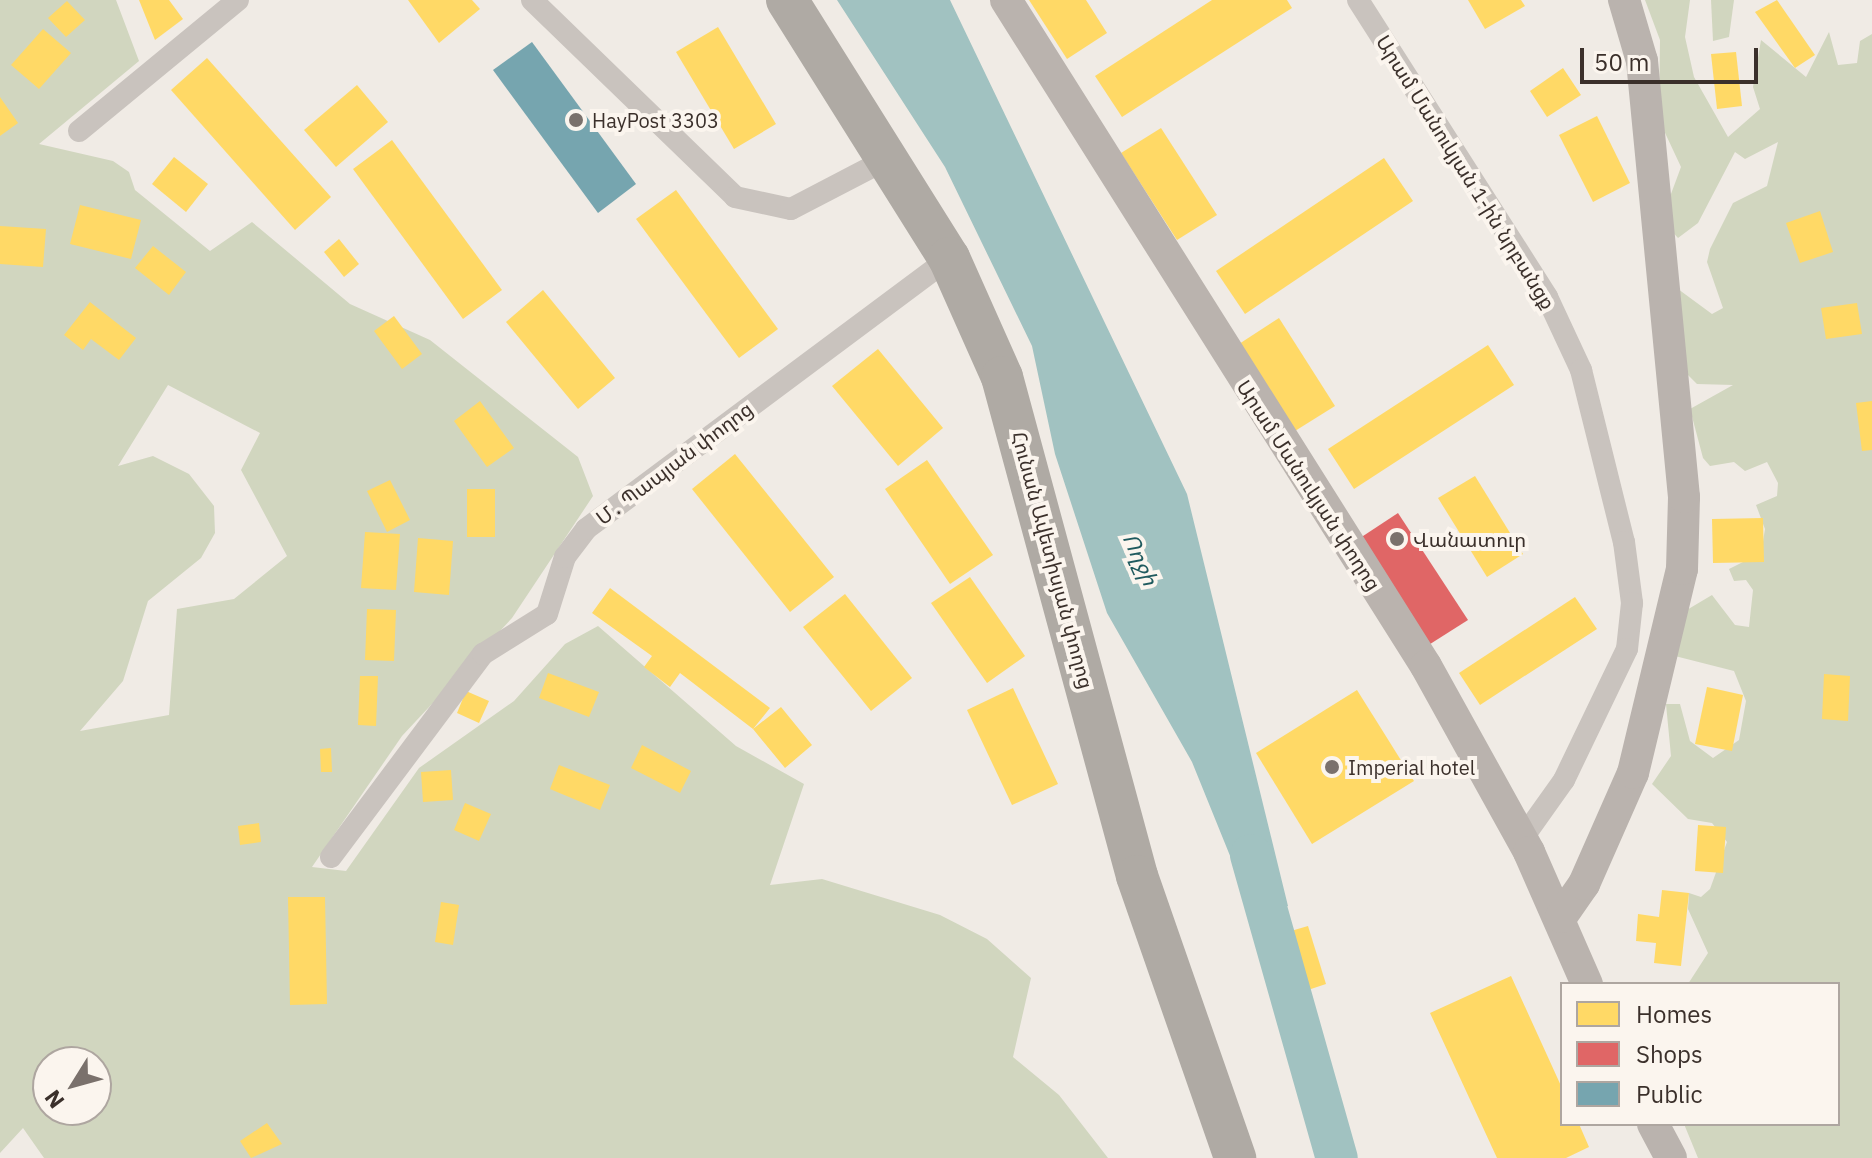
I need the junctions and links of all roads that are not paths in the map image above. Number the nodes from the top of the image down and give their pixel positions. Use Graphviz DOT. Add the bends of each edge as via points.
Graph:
graph roads {
  1 [pos="238,0"];
  2 [pos="532,0"];
  3 [pos="787,0"];
  4 [pos="1006,0"];
  5 [pos="1358,0"];
  6 [pos="1624,0"];
  7 [pos="79,131"];
  8 [pos="887,159"];
  9 [pos="949,258"];
  10 [pos="1522,839"];
  11 [pos="331,857"];
  12 [pos="1561,917"];
  13 [pos="1586,982"];
  14 [pos="1654,1126"];
  15 [pos="1235,1158"];
  16 [pos="1671,1158"];
  1 -- 7 [label="street"];
  2 -- 8 [label="street" via="735,197 791,209"];
  3 -- 8 [label="highway, Հունան Ավետիսյան փողոց"];
  4 -- 10 [label="street, Արամ Մանուկյան փողոց" via="1426,666"];
  5 -- 10 [label="street, Արամ Մանուկյան 1-ին նրբանցք" via="1547,297 1581,370 1624,542 1632,603 1627,649 1564,780"];
  6 -- 12 [label="street" via="1642,61 1684,497 1682,569 1633,773 1584,884"];
  8 -- 9 [label="highway, Հունան Ավետիսյան փողոց"];
  9 -- 11 [label="street, Մ․ Պապյան փողոց" via="586,529 565,557 547,614 483,654"];
  9 -- 15 [label="highway, Հունան Ավետիսյան փողոց" via="1002,377 1137,876"];
  10 -- 12 [label="street, Արամ Մանուկյան փողոց"];
  12 -- 13 [label="street, Արամ Մանուկյան փողոց"];
  14 -- 16 [label="street"];
}
